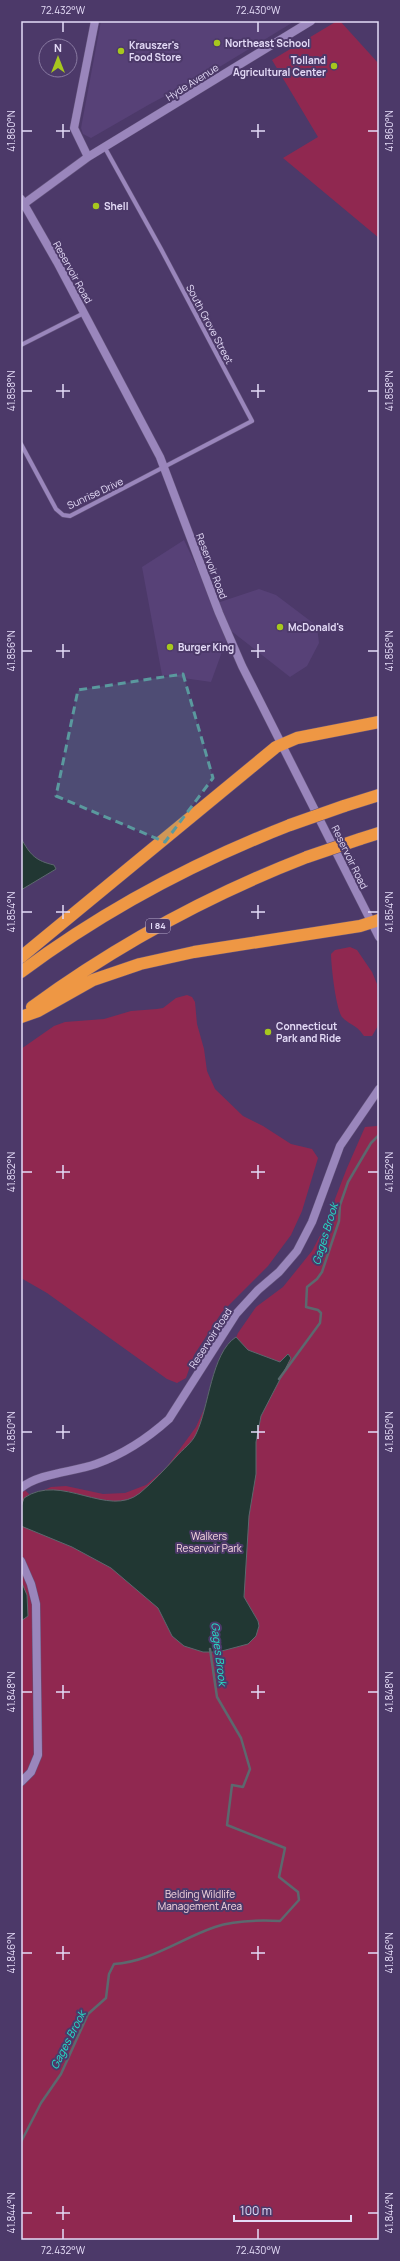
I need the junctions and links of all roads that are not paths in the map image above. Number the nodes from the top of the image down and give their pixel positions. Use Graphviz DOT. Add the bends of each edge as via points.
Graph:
graph roads {
  1 [pos="95,21"];
  2 [pos="311,21"];
  3 [pos="105,148"];
  4 [pos="88,157"];
  5 [pos="22,203"];
  6 [pos="84,312"];
  7 [pos="21,345"];
  8 [pos="21,444"];
  9 [pos="164,468"];
  10 [pos="379,722"];
  11 [pos="281,744"];
  12 [pos="379,795"];
  13 [pos="379,833"];
  14 [pos="375,921"];
  15 [pos="379,937"];
  16 [pos="21,957"];
  17 [pos="21,972"];
  18 [pos="21,1015"];
  19 [pos="379,1089"];
  20 [pos="21,1488"];
  21 [pos="21,1561"];
  22 [pos="21,1782"];
  1 -- 4 [label="main road" via="74,128"];
  2 -- 3 [label="main road, Hyde Avenue"];
  3 -- 4 [label="main road, Hyde Avenue"];
  3 -- 9 [label="street, South Grove Street" via="252,421"];
  4 -- 5 [label="main road, Hyde Avenue"];
  5 -- 6 [label="main road, Reservoir Road"];
  6 -- 7 [label="street"];
  6 -- 9 [label="main road, Reservoir Road"];
  8 -- 9 [label="street, Sunrise Drive" via="56,509 63,515 70,516"];
  9 -- 11 [label="main road, Reservoir Road" via="227,632"];
  10 -- 11 [label="highway" via="297,738"];
  11 -- 14 [label="main road, Reservoir Road"];
  11 -- 16 [label="highway"];
  12 -- 17 [label="highway, bridge" via="290,825 203,863 138,896 74,935"];
  13 -- 18 [label="highway, I 84, bridge" via="235,887 154,928 96,962"];
  14 -- 15 [label="main road, Reservoir Road"];
  14 -- 18 [label="highway" via="194,952 140,964 93,980 38,1011"];
  19 -- 20 [label="main road, Reservoir Road" via="340,1146 312,1222 297,1252 236,1314 169,1419 156,1432 112,1458 37,1479"];
  21 -- 22 [label="main road" via="36,1604 39,1729 38,1755 31,1772"];
}
